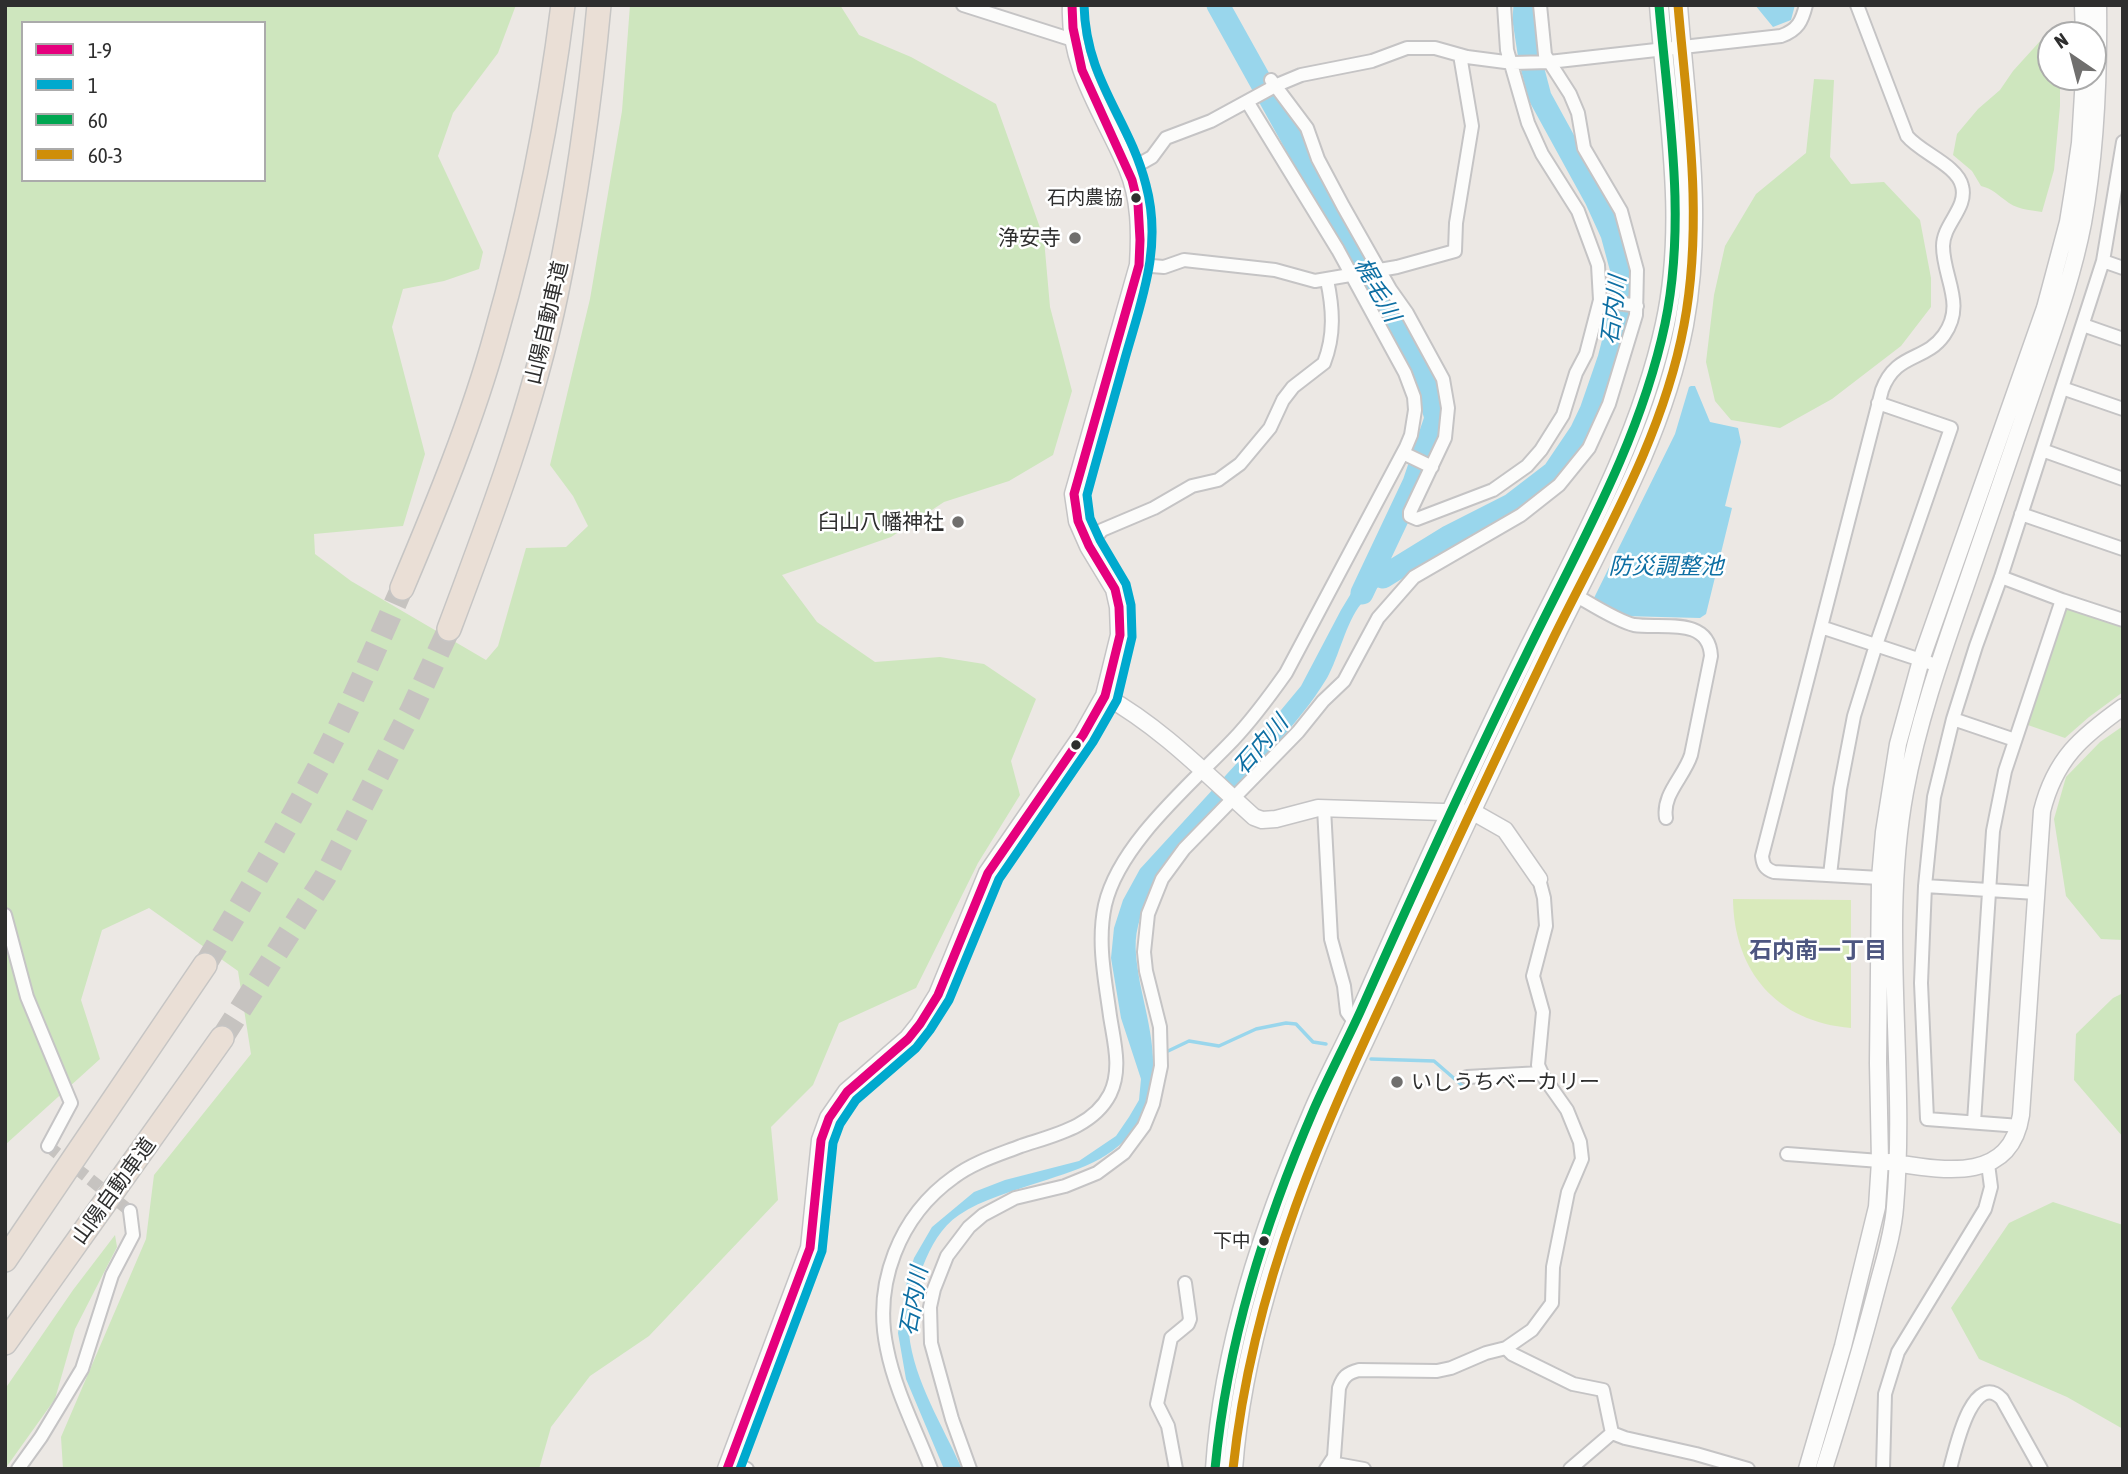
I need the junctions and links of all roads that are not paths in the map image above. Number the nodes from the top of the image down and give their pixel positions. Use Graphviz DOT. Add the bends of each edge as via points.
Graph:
graph roads {
  1 [pos="563,5"];
  2 [pos="599,5"];
  3 [pos="963,5"];
  4 [pos="1072,5"];
  5 [pos="1504,5"];
  6 [pos="1540,5"];
  7 [pos="1658,5"];
  8 [pos="1678,5"];
  9 [pos="1806,5"];
  10 [pos="1857,5"];
  11 [pos="2098,5"];
  12 [pos="1073,40"];
  13 [pos="1681,47"];
  14 [pos="1662,50"];
  15 [pos="1460,55"];
  16 [pos="1547,62"];
  17 [pos="1512,63"];
  18 [pos="1273,85"];
  19 [pos="2083,91"];
  20 [pos="1250,102"];
  21 [pos="2123,142"];
  22 [pos="1129,170"];
  23 [pos="2103,261"];
  24 [pos="1139,265"];
  25 [pos="2123,268"];
  26 [pos="1378,269"];
  27 [pos="1352,274"];
  28 [pos="1327,280"];
  29 [pos="1601,300"];
  30 [pos="1636,306"];
  31 [pos="2082,325"];
  32 [pos="2123,339"];
  33 [pos="2062,388"];
  34 [pos="1878,403"];
  35 [pos="2123,409"];
  36 [pos="2042,450"];
  37 [pos="1404,454"];
  38 [pos="1431,466"];
  39 [pos="2123,479"];
  40 [pos="2021,514"];
  41 [pos="1089,546"];
  42 [pos="2123,549"];
  43 [pos="2001,577"];
  44 [pos="402,588"];
  45 [pos="1575,595"];
  46 [pos="2062,600"];
  47 [pos="2123,620"];
  48 [pos="1821,627"];
  49 [pos="449,629"];
  50 [pos="1876,645"];
  51 [pos="1922,660"];
  52 [pos="1939,666"];
  53 [pos="1105,696"];
  54 [pos="2123,707"];
  55 [pos="1953,719"];
  56 [pos="2015,740"];
  57 [pos="1204,772"];
  58 [pos="1232,797"];
  59 [pos="1324,808"];
  60 [pos="1451,812"];
  61 [pos="1470,812"];
  62 [pos="1666,818"];
  63 [pos="1830,875"];
  64 [pos="1880,878"];
  65 [pos="1539,879"];
  66 [pos="1925,886"];
  67 [pos="1989,890"];
  68 [pos="2036,893"];
  69 [pos="5,915"];
  70 [pos="205,965"];
  71 [pos="1355,1023"];
  72 [pos="222,1038"];
  73 [pos="1541,1073"];
  74 [pos="1467,1077"];
  75 [pos="1974,1122"];
  76 [pos="2020,1126"];
  77 [pos="48,1146"];
  78 [pos="1787,1154"];
  79 [pos="1880,1161"];
  80 [pos="1898,1164"];
  81 [pos="1988,1164"];
  82 [pos="131,1210"];
  83 [pos="5,1260"];
  84 [pos="1185,1283"];
  85 [pos="5,1343"];
  86 [pos="1506,1348"];
  87 [pos="1612,1433"];
  88 [pos="729,1464"];
  89 [pos="1329,1466"];
  90 [pos="18,1469"];
  91 [pos="747,1469"];
  92 [pos="931,1469"];
  93 [pos="970,1469"];
  94 [pos="1176,1469"];
  95 [pos="1215,1469"];
  96 [pos="1233,1469"];
  97 [pos="1364,1469"];
  98 [pos="1570,1469"];
  99 [pos="1748,1469"];
  100 [pos="1807,1469"];
  101 [pos="1824,1469"];
  102 [pos="1883,1469"];
  103 [pos="1950,1469"];
  104 [pos="2041,1469"];
  1 -- 44 [label="highway" via="540,154 496,335 469,419"];
  2 -- 49 [label="highway, 山陽自動車道" via="590,96 556,296 509,464"];
  3 -- 12 [label="street"];
  4 -- 12 [label="main road"];
  5 -- 17 [label="street"];
  6 -- 16 [label="street"];
  7 -- 14 [label="main road"];
  8 -- 13 [label="main road"];
  9 -- 13 [label="street" via="1791,33"];
  10 -- 34 [label="street" via="1907,136 1958,176 1963,197 1944,234 1955,299 1949,327 1930,348 1892,370"];
  11 -- 52 [label="street" via="2095,143 2078,244 2060,312"];
  12 -- 22 [label="main road" via="1091,93"];
  13 -- 14 [label="street"];
  13 -- 45 [label="main road" via="1694,200 1694,259 1684,325 1652,434"];
  14 -- 16 [label="street"];
  14 -- 60 [label="main road" via="1676,200 1675,257 1658,354 1622,455"];
  15 -- 17 [label="street"];
  15 -- 18 [label="street" via="1435,48 1407,48"];
  15 -- 26 [label="street" via="1472,126 1455,223 1455,251"];
  16 -- 17 [label="street"];
  16 -- 30 [label="street" via="1570,94 1584,148 1621,211 1637,271"];
  17 -- 29 [label="street" via="1528,123 1577,208 1593,248"];
  18 -- 20 [label="street"];
  18 -- 26 [label="street" via="1307,128 1318,159"];
  19 -- 51 [label="street" via="2068,222 2045,308"];
  20 -- 22 [label="street" via="1166,138 1152,157"];
  20 -- 27 [label="street"];
  21 -- 23 [label="street"];
  22 -- 24 [label="main road" via="1142,230"];
  23 -- 25 [label="street"];
  23 -- 31 [label="street"];
  24 -- 28 [label="street" via="1164,267 1184,260"];
  24 -- 41 [label="main road" via="1074,494 1078,521"];
  26 -- 27 [label="street"];
  26 -- 38 [label="street" via="1445,386 1448,423"];
  27 -- 28 [label="street"];
  27 -- 37 [label="street" via="1410,385 1414,422"];
  28 -- 41 [label="street" via="1333,316 1324,362 1293,387 1270,428 1240,464 1218,480 1192,486 1102,530"];
  29 -- 30 [label="street"];
  29 -- 38 [label="street" via="1563,415 1527,466 1493,490 1413,519 1410,512"];
  30 -- 58 [label="street" via="1609,404 1575,467 1541,501 1414,578 1378,618 1344,681"];
  31 -- 32 [label="street"];
  31 -- 33 [label="street"];
  33 -- 35 [label="street"];
  33 -- 36 [label="street"];
  34 -- 48 [label="street"];
  34 -- 50 [label="street" via="1951,428"];
  36 -- 39 [label="street"];
  36 -- 40 [label="street"];
  37 -- 38 [label="street"];
  37 -- 57 [label="street" via="1286,673"];
  40 -- 42 [label="street"];
  40 -- 43 [label="street"];
  41 -- 53 [label="main road" via="1115,589 1119,607 1119,635"];
  43 -- 46 [label="street"];
  43 -- 55 [label="street"];
  45 -- 61 [label="main road"];
  45 -- 62 [label="street" via="1633,624 1695,631 1710,646 1691,755 1665,803"];
  46 -- 47 [label="street"];
  46 -- 56 [label="street"];
  48 -- 50 [label="street"];
  48 -- 63 [label="street" via="1762,856 1767,870 1774,872"];
  50 -- 51 [label="street"];
  50 -- 63 [label="street" via="1854,716"];
  51 -- 52 [label="street"];
  51 -- 64 [label="street" via="1898,744"];
  52 -- 80 [label="street" via="1905,792 1896,859"];
  53 -- 57 [label="street" via="1174,743"];
  53 -- 88 [label="main road" via="1083,736 988,873 938,995 920,1024 908,1040 847,1092 829,1118 821,1140 810,1248"];
  54 -- 68 [label="street" via="2083,737 2053,778 2042,811"];
  55 -- 56 [label="street"];
  55 -- 66 [label="street" via="1934,797"];
  56 -- 67 [label="street" via="1993,831"];
  57 -- 58 [label="street"];
  57 -- 92 [label="street" via="1131,849 1105,904 1101,944 1117,1063 1104,1104 1079,1125 955,1176 922,1206 898,1243 885,1286 883,1330 894,1373"];
  58 -- 59 [label="street" via="1262,820"];
  58 -- 93 [label="street" via="1172,863 1148,914 1146,971 1162,1046 1158,1085 1144,1126 1124,1153 1097,1173 1015,1198 983,1216 957,1241 939,1272 930,1307 931,1343"];
  59 -- 60 [label="street"];
  59 -- 71 [label="street" via="1331,939 1347,1012"];
  60 -- 61 [label="street"];
  60 -- 71 [label="main road"];
  61 -- 65 [label="street" via="1502,827"];
  61 -- 96 [label="main road" via="1304,1179 1242,1388"];
  63 -- 64 [label="street"];
  64 -- 79 [label="street"];
  65 -- 73 [label="street" via="1546,926 1533,976 1544,1012 1538,1059"];
  66 -- 67 [label="street"];
  66 -- 75 [label="street" via="1921,983 1927,1119"];
  67 -- 68 [label="street"];
  67 -- 75 [label="street"];
  68 -- 76 [label="street"];
  69 -- 77 [label="street" via="27,997 71,1103"];
  70 -- 83 [label="highway"];
  71 -- 95 [label="main road" via="1311,1114 1254,1272 1224,1387"];
  72 -- 85 [label="highway, 山陽自動車道"];
  73 -- 74 [label="street"];
  73 -- 86 [label="street" via="1567,1110 1582,1159 1568,1192 1553,1267 1552,1303 1532,1330"];
  75 -- 76 [label="street"];
  76 -- 81 [label="street" via="2012,1144"];
  78 -- 79 [label="street"];
  79 -- 80 [label="street"];
  79 -- 100 [label="street" via="1867,1255"];
  80 -- 81 [label="street" via="1958,1170"];
  80 -- 101 [label="street" via="1895,1212 1885,1258"];
  81 -- 102 [label="street" via="1991,1187 1985,1209 1908,1333 1890,1373"];
  82 -- 90 [label="street" via="132,1235 112,1275 82,1369"];
  84 -- 94 [label="street" via="1190,1319 1171,1338 1157,1404 1168,1426"];
  86 -- 87 [label="street" via="1573,1384 1603,1390"];
  86 -- 89 [label="street" via="1437,1371 1349,1373 1339,1388"];
  87 -- 98 [label="street"];
  87 -- 99 [label="street"];
  88 -- 91 [label="street"];
  89 -- 97 [label="street"];
  103 -- 104 [label="street" via="1971,1405 1988,1393 2002,1399"];
}
